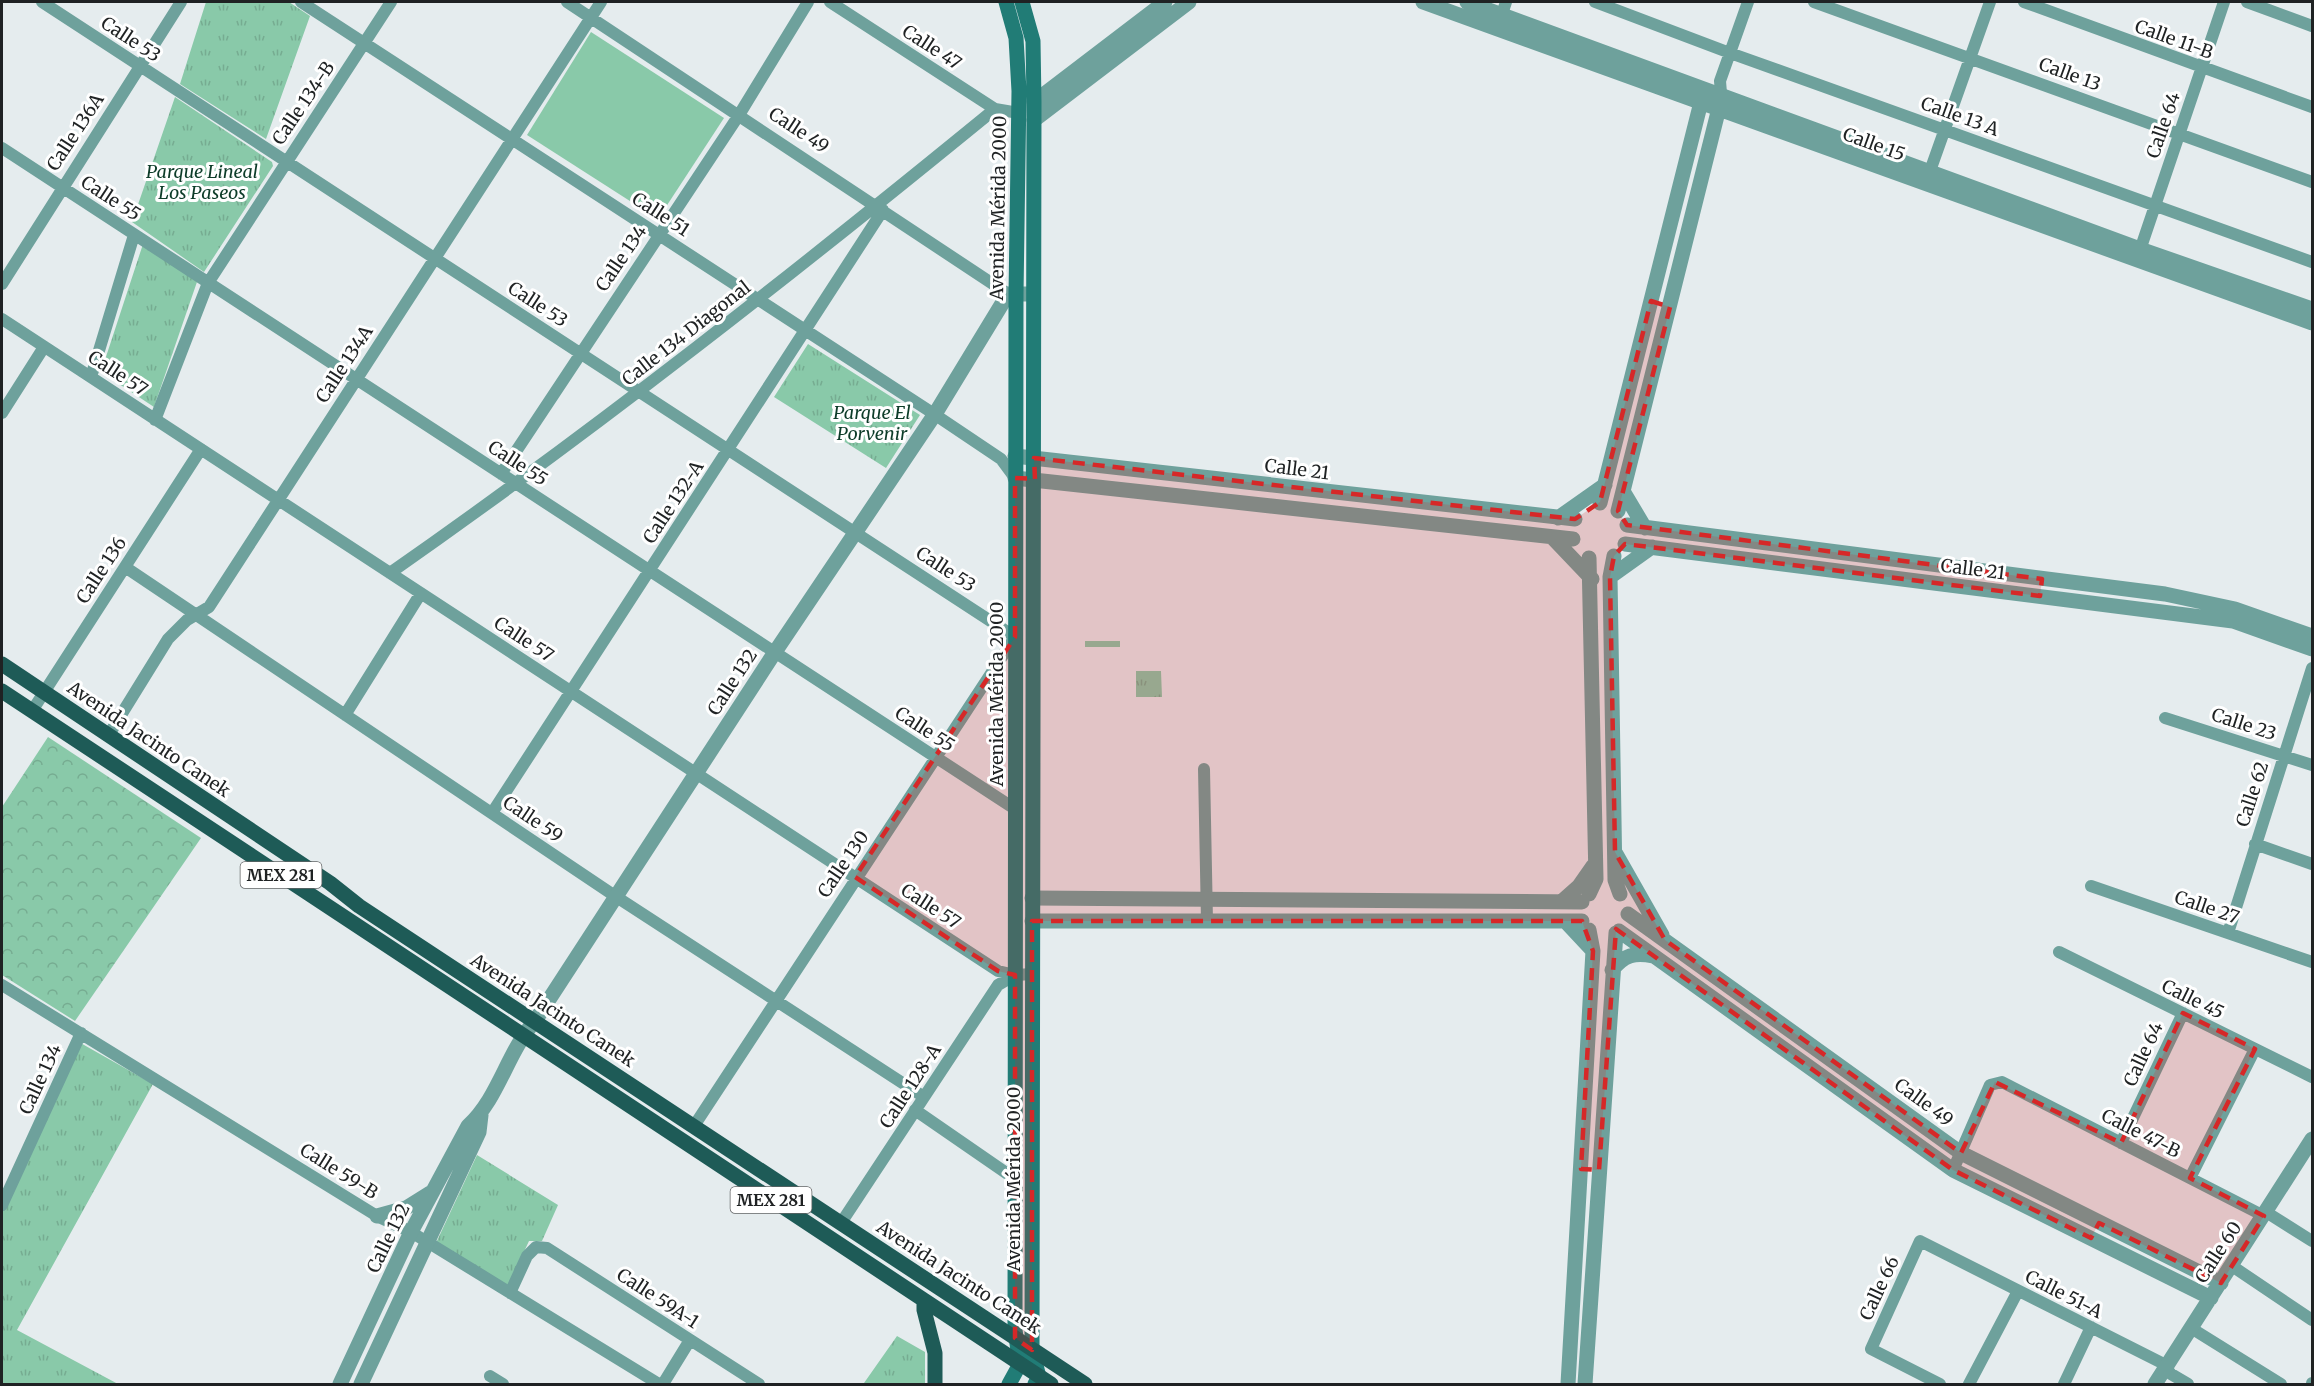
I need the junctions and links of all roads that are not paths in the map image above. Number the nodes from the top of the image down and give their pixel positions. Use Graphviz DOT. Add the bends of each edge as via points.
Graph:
graph roads {
  1 [pos="42,2"];
  2 [pos="181,2"];
  3 [pos="302,2"];
  4 [pos="391,2"];
  5 [pos="567,2"];
  6 [pos="601,2"];
  7 [pos="808,2"];
  8 [pos="830,2"];
  9 [pos="1006,2"];
  10 [pos="1022,2"];
  11 [pos="1165,2"];
  12 [pos="1189,2"];
  13 [pos="1423,2"];
  14 [pos="1467,2"];
  15 [pos="1595,2"];
  16 [pos="1748,2"];
  17 [pos="1814,2"];
  18 [pos="1990,2"];
  19 [pos="2024,2"];
  20 [pos="2224,2"];
  21 [pos="2247,2"];
  22 [pos="1504,8"];
  23 [pos="591,17"];
  24 [pos="2313,26"];
  25 [pos="365,43"];
  26 [pos="1730,53"];
  27 [pos="1970,57"];
  28 [pos="140,66"];
  29 [pos="2201,69"];
  30 [pos="1717,88"];
  31 [pos="1034,102"];
  32 [pos="1701,102"];
  33 [pos="2313,107"];
  34 [pos="995,109"];
  35 [pos="1720,109"];
  36 [pos="1019,113"];
  37 [pos="739,115"];
  38 [pos="1034,120"];
  39 [pos="1944,129"];
  40 [pos="2180,134"];
  41 [pos="511,138"];
  42 [pos="2,148"];
  43 [pos="285,162"];
  44 [pos="1930,171"];
  45 [pos="2313,182"];
  46 [pos="61,187"];
  47 [pos="880,207"];
  48 [pos="2155,207"];
  49 [pos="658,234"];
  50 [pos="134,235"];
  51 [pos="2139,255"];
  52 [pos="434,258"];
  53 [pos="2313,262"];
  54 [pos="208,283"];
  55 [pos="2,284"];
  56 [pos="1012,294"];
  57 [pos="1033,294"];
  58 [pos="759,299"];
  59 [pos="1651,301"];
  60 [pos="1670,307"];
  61 [pos="2313,309"];
  62 [pos="2,320"];
  63 [pos="2313,323"];
  64 [pos="806,330"];
  65 [pos="44,347"];
  66 [pos="579,352"];
  67 [pos="91,377"];
  68 [pos="356,378"];
  69 [pos="640,392"];
  70 [pos="2,413"];
  71 [pos="935,414"];
  72 [pos="155,420"];
  73 [pos="201,449"];
  74 [pos="729,449"];
  75 [pos="1008,458"];
  76 [pos="1034,458"];
  77 [pos="501,474"];
  78 [pos="1015,478"];
  79 [pos="1035,480"];
  80 [pos="517,484"];
  81 [pos="1605,485"];
  82 [pos="1308,490"];
  83 [pos="1623,491"];
  84 [pos="278,499"];
  85 [pos="1600,503"];
  86 [pos="1307,509"];
  87 [pos="1618,511"];
  88 [pos="1558,518"];
  89 [pos="1575,519"];
  90 [pos="1627,525"];
  91 [pos="1645,528"];
  92 [pos="855,531"];
  93 [pos="1552,537"];
  94 [pos="1573,539"];
  95 [pos="1625,544"];
  96 [pos="1652,547"];
  97 [pos="1852,555"];
  98 [pos="1614,556"];
  99 [pos="1589,558"];
  100 [pos="125,567"];
  101 [pos="650,571"];
  102 [pos="390,573"];
  103 [pos="1848,574"];
  104 [pos="1610,576"];
  105 [pos="1592,579"];
  106 [pos="2042,579"];
  107 [pos="422,593"];
  108 [pos="2040,596"];
  109 [pos="197,616"];
  110 [pos="2313,636"];
  111 [pos="1015,637"];
  112 [pos="1032,637"];
  113 [pos="2313,649"];
  114 [pos="775,652"];
  115 [pos="2,664"];
  116 [pos="2313,668"];
  117 [pos="2,691"];
  118 [pos="571,691"];
  119 [pos="44,692"];
  120 [pos="32,711"];
  121 [pos="345,715"];
  122 [pos="2165,718"];
  123 [pos="1594,724"];
  124 [pos="1613,724"];
  125 [pos="108,736"];
  126 [pos="2284,756"];
  127 [pos="936,758"];
  128 [pos="2313,765"];
  129 [pos="1204,769"];
  130 [pos="696,773"];
  131 [pos="1015,809"];
  132 [pos="492,813"];
  133 [pos="2254,844"];
  134 [pos="1615,852"];
  135 [pos="1596,860"];
  136 [pos="2313,864"];
  137 [pos="855,877"];
  138 [pos="2091,886"];
  139 [pos="1620,894"];
  140 [pos="615,896"];
  141 [pos="1032,898"];
  142 [pos="1586,898"];
  143 [pos="1206,899"];
  144 [pos="1561,902"];
  145 [pos="1628,914"];
  146 [pos="1032,921"];
  147 [pos="1207,921"];
  148 [pos="1565,921"];
  149 [pos="1586,926"];
  150 [pos="1617,932"];
  151 [pos="2228,933"];
  152 [pos="1665,940"];
  153 [pos="1593,951"];
  154 [pos="2059,952"];
  155 [pos="1656,957"];
  156 [pos="2313,962"];
  157 [pos="1612,970"];
  158 [pos="1032,974"];
  159 [pos="1015,975"];
  160 [pos="2,985"];
  161 [pos="486,988"];
  162 [pos="776,999"];
  163 [pos="475,1004"];
  164 [pos="2182,1013"];
  165 [pos="535,1021"];
  166 [pos="81,1033"];
  167 [pos="521,1036"];
  168 [pos="1806,1041"];
  169 [pos="2254,1049"];
  170 [pos="1793,1055"];
  171 [pos="613,1072"];
  172 [pos="2313,1077"];
  173 [pos="602,1089"];
  174 [pos="924,1097"];
  175 [pos="915,1110"];
  176 [pos="481,1115"];
  177 [pos="694,1126"];
  178 [pos="2121,1143"];
  179 [pos="2310,1147"];
  180 [pos="1961,1153"];
  181 [pos="1581,1170"];
  182 [pos="1599,1170"];
  183 [pos="1953,1170"];
  184 [pos="2190,1178"];
  185 [pos="1015,1179"];
  186 [pos="433,1192"];
  187 [pos="2,1205"];
  188 [pos="2265,1214"];
  189 [pos="377,1216"];
  190 [pos="841,1223"];
  191 [pos="2099,1223"];
  192 [pos="411,1232"];
  193 [pos="2091,1238"];
  194 [pos="1920,1241"];
  195 [pos="2313,1241"];
  196 [pos="427,1243"];
  197 [pos="2232,1266"];
  198 [pos="2221,1283"];
  199 [pos="2018,1291"];
  200 [pos="510,1293"];
  201 [pos="2211,1298"];
  202 [pos="924,1300"];
  203 [pos="2313,1320"];
  204 [pos="2091,1327"];
  205 [pos="2192,1328"];
  206 [pos="1015,1338"];
  207 [pos="690,1340"];
  208 [pos="1032,1350"];
  209 [pos="1020,1364"];
  210 [pos="2166,1368"];
  211 [pos="490,1376"];
  212 [pos="1041,1382"];
  213 [pos="340,1384"];
  214 [pos="361,1384"];
  215 [pos="503,1384"];
  216 [pos="661,1384"];
  217 [pos="759,1384"];
  218 [pos="935,1384"];
  219 [pos="1009,1384"];
  220 [pos="1085,1384"];
  221 [pos="1568,1384"];
  222 [pos="1585,1384"];
  223 [pos="1940,1384"];
  224 [pos="1969,1384"];
  225 [pos="2064,1384"];
  226 [pos="2155,1384"];
  227 [pos="2188,1384"];
  228 [pos="2281,1384"];
  1 -- 28 [label="street, Calle 53"];
  2 -- 28 [label="street, Calle 136A"];
  3 -- 25 [label="street, Calle 51"];
  4 -- 25 [label="street, Calle 134-B"];
  5 -- 23 [label="street, Calle 49"];
  6 -- 23 [label="street, Calle 134A"];
  7 -- 37 [label="street, Calle 134"];
  8 -- 34 [label="street, Calle 47"];
  9 -- 36 [label="main road, Avenida Mérida 2000" via="1016,38"];
  10 -- 31 [label="main road, Avenida Mérida 2000" via="1033,41"];
  11 -- 31 [label="street"];
  12 -- 38 [label="street"];
  13 -- 32 [label="street, Calle 15"];
  14 -- 22 [label="street, Calle 15"];
  15 -- 26 [label="street, Calle 13 A"];
  16 -- 26 [label="street"];
  17 -- 27 [label="street, Calle 13"];
  18 -- 27 [label="street"];
  19 -- 29 [label="street, Calle 11-B"];
  20 -- 29 [label="street, Calle 64"];
  21 -- 24 [label="street"];
  22 -- 30 [label="street, Calle 15"];
  23 -- 37 [label="street, Calle 49"];
  23 -- 41 [label="street, Calle 134A"];
  25 -- 41 [label="street, Calle 51"];
  25 -- 43 [label="street, Calle 134-B"];
  26 -- 30 [label="street"];
  26 -- 39 [label="street, Calle 13 A"];
  27 -- 39 [label="street"];
  27 -- 40 [label="street, Calle 13"];
  28 -- 43 [label="street, Calle 53"];
  28 -- 46 [label="street, Calle 136A"];
  29 -- 33 [label="street, Calle 11-B"];
  29 -- 40 [label="street, Calle 64"];
  30 -- 32 [label="street"];
  30 -- 35 [label="street"];
  30 -- 44 [label="street, Calle 15"];
  31 -- 38 [label="main road, Avenida Mérida 2000"];
  32 -- 35 [label="street, Calle 15"];
  32 -- 59 [label="street"];
  34 -- 36 [label="street, Calle 47"];
  34 -- 47 [label="street, Calle 134 Diagonal"];
  35 -- 51 [label="street, Calle 15"];
  35 -- 60 [label="street"];
  36 -- 56 [label="main road, Avenida Mérida 2000"];
  37 -- 47 [label="street, Calle 49"];
  37 -- 49 [label="street, Calle 134"];
  38 -- 57 [label="main road, Avenida Mérida 2000"];
  39 -- 44 [label="street"];
  39 -- 48 [label="street, Calle 13 A"];
  40 -- 45 [label="street, Calle 13"];
  40 -- 48 [label="street, Calle 64"];
  41 -- 49 [label="street, Calle 51"];
  41 -- 52 [label="street, Calle 134A"];
  42 -- 46 [label="street, Calle 55"];
  43 -- 52 [label="street, Calle 53"];
  43 -- 54 [label="street, Calle 134-B"];
  44 -- 51 [label="street, Calle 15"];
  46 -- 50 [label="street, Calle 55"];
  46 -- 55 [label="street, Calle 136A"];
  47 -- 56 [label="street, Calle 49"];
  47 -- 58 [label="street, Calle 134 Diagonal"];
  47 -- 64 [label="street, Calle 132-A"];
  48 -- 51 [label="street, Calle 64"];
  48 -- 53 [label="street, Calle 13 A"];
  49 -- 58 [label="street, Calle 51"];
  49 -- 66 [label="street, Calle 134"];
  50 -- 54 [label="street, Calle 55"];
  50 -- 67 [label="street"];
  51 -- 61 [label="street, Calle 15"];
  51 -- 63 [label="street, Calle 15"];
  52 -- 66 [label="street, Calle 53"];
  52 -- 68 [label="street, Calle 134A"];
  54 -- 68 [label="street, Calle 55"];
  54 -- 72 [label="street, Calle 134-B"];
  56 -- 57 [label="street"];
  56 -- 71 [label="street, Calle 132"];
  56 -- 75 [label="main road, Avenida Mérida 2000"];
  57 -- 76 [label="main road, Avenida Mérida 2000"];
  58 -- 64 [label="street, Calle 51"];
  58 -- 69 [label="street, Calle 134 Diagonal"];
  59 -- 60 [label="street"];
  59 -- 81 [label="street"];
  60 -- 83 [label="street"];
  62 -- 65 [label="street, Calle 57"];
  64 -- 71 [label="street, Calle 51"];
  64 -- 74 [label="street, Calle 132-A"];
  65 -- 67 [label="street, Calle 57"];
  65 -- 70 [label="street"];
  66 -- 69 [label="street, Calle 53"];
  66 -- 77 [label="street, Calle 134"];
  67 -- 72 [label="street, Calle 57"];
  68 -- 77 [label="street, Calle 55"];
  68 -- 84 [label="street, Calle 134A"];
  69 -- 74 [label="street, Calle 53"];
  69 -- 80 [label="street, Calle 134 Diagonal"];
  71 -- 75 [label="street, Calle 51"];
  71 -- 92 [label="street, Calle 132"];
  72 -- 73 [label="street, Calle 57"];
  73 -- 84 [label="street, Calle 57"];
  73 -- 100 [label="street, Calle 136"];
  74 -- 92 [label="street, Calle 53"];
  74 -- 101 [label="street, Calle 132-A"];
  75 -- 76 [label="street, Calle 21"];
  75 -- 78 [label="main road, Avenida Mérida 2000"];
  76 -- 79 [label="main road, Avenida Mérida 2000"];
  76 -- 82 [label="street, Calle 21"];
  77 -- 80 [label="street, Calle 55"];
  78 -- 79 [label="street"];
  78 -- 111 [label="main road, Avenida Mérida 2000"];
  79 -- 86 [label="street"];
  79 -- 112 [label="main road, Avenida Mérida 2000"];
  80 -- 101 [label="street, Calle 55"];
  80 -- 102 [label="street, Calle 134 Diagonal"];
  81 -- 85 [label="street"];
  81 -- 88 [label="street"];
  82 -- 86 [label="street"];
  82 -- 88 [label="street, Calle 21"];
  83 -- 87 [label="street"];
  83 -- 91 [label="street"];
  84 -- 102 [label="street, Calle 57"];
  84 -- 109 [label="street, Calle 134A" via="209,607"];
  85 -- 87 [label="street"];
  85 -- 89 [label="street" via="1583,509"];
  86 -- 93 [label="street"];
  87 -- 90 [label="street"];
  88 -- 89 [label="street, Calle 21"];
  89 -- 94 [label="street"];
  90 -- 91 [label="street, Calle 21"];
  90 -- 95 [label="street"];
  91 -- 97 [label="street, Calle 21"];
  92 -- 111 [label="street, Calle 53"];
  92 -- 114 [label="street, Calle 132"];
  93 -- 94 [label="street"];
  93 -- 105 [label="street"];
  94 -- 99 [label="street"];
  95 -- 96 [label="street, Calle 21"];
  95 -- 98 [label="street"];
  96 -- 103 [label="street, Calle 21"];
  96 -- 104 [label="street"];
  97 -- 103 [label="street"];
  97 -- 106 [label="street, Calle 21"];
  98 -- 99 [label="street"];
  98 -- 104 [label="street"];
  99 -- 105 [label="street"];
  100 -- 109 [label="street, Calle 59"];
  100 -- 119 [label="street, Calle 136"];
  101 -- 114 [label="street, Calle 55"];
  101 -- 118 [label="street, Calle 132-A"];
  102 -- 107 [label="street, Calle 57"];
  103 -- 108 [label="street, Calle 21"];
  104 -- 124 [label="street"];
  105 -- 123 [label="street"];
  106 -- 108 [label="street"];
  106 -- 110 [label="street, Calle 21" via="2201,600"];
  107 -- 118 [label="street, Calle 57"];
  107 -- 121 [label="street"];
  108 -- 113 [label="street, Calle 21" via="2233,621"];
  109 -- 121 [label="street, Calle 59"];
  109 -- 125 [label="street, Calle 134A" via="187,620 168,639"];
  111 -- 112 [label="street"];
  111 -- 127 [label="street, Calle 130"];
  111 -- 131 [label="main road, Avenida Mérida 2000"];
  112 -- 141 [label="main road, Avenida Mérida 2000"];
  114 -- 127 [label="street, Calle 55"];
  114 -- 130 [label="street, Calle 132"];
  115 -- 119 [label="main road, Avenida Jacinto Canek / MEX 281"];
  116 -- 126 [label="street, Calle 62"];
  117 -- 120 [label="main road, Avenida Jacinto Canek / MEX 281"];
  118 -- 130 [label="street, Calle 57"];
  118 -- 132 [label="street, Calle 132-A"];
  119 -- 120 [label="street, Calle 136"];
  119 -- 125 [label="main road, Avenida Jacinto Canek / MEX 281"];
  120 -- 163 [label="main road, Avenida Jacinto Canek / MEX 281"];
  121 -- 132 [label="street, Calle 59"];
  122 -- 126 [label="street, Calle 23"];
  123 -- 124 [label="street"];
  123 -- 135 [label="street"];
  124 -- 134 [label="street"];
  125 -- 161 [label="main road, Avenida Jacinto Canek / MEX 281"];
  126 -- 128 [label="street, Calle 23"];
  126 -- 133 [label="street, Calle 62"];
  127 -- 131 [label="street, Calle 55"];
  127 -- 137 [label="street, Calle 130"];
  129 -- 143 [label="street"];
  130 -- 137 [label="street, Calle 57"];
  130 -- 140 [label="street, Calle 132"];
  131 -- 159 [label="main road, Avenida Mérida 2000"];
  132 -- 140 [label="street, Calle 59"];
  133 -- 136 [label="street"];
  133 -- 151 [label="street, Calle 62"];
  134 -- 139 [label="street"];
  134 -- 152 [label="street"];
  135 -- 142 [label="street" via="1596,879"];
  135 -- 144 [label="street" via="1579,886"];
  137 -- 159 [label="street, Calle 57" via="998,971"];
  137 -- 162 [label="street, Calle 130"];
  138 -- 151 [label="street, Calle 27"];
  139 -- 142 [label="street" via="1608,888"];
  139 -- 145 [label="street"];
  140 -- 162 [label="street, Calle 59"];
  140 -- 165 [label="street, Calle 132"];
  141 -- 143 [label="street"];
  141 -- 146 [label="main road, Avenida Mérida 2000"];
  142 -- 144 [label="street"];
  142 -- 149 [label="street"];
  143 -- 144 [label="street"];
  143 -- 147 [label="street"];
  145 -- 150 [label="street"];
  145 -- 152 [label="street, Calle 49"];
  146 -- 147 [label="street"];
  146 -- 158 [label="main road, Avenida Mérida 2000"];
  147 -- 148 [label="street"];
  148 -- 149 [label="street"];
  148 -- 153 [label="street"];
  149 -- 150 [label="street" via="1602,935"];
  149 -- 153 [label="street"];
  150 -- 155 [label="street"];
  150 -- 157 [label="street"];
  151 -- 156 [label="street, Calle 27"];
  152 -- 168 [label="street, Calle 49"];
  153 -- 181 [label="street"];
  154 -- 164 [label="street, Calle 45"];
  155 -- 157 [label="street" via="1634,954"];
  155 -- 170 [label="street"];
  157 -- 182 [label="street"];
  158 -- 159 [label="street, Calle 57"];
  158 -- 208 [label="main road, Avenida Mérida 2000"];
  159 -- 174 [label="street, Calle 128-A" via="998,985"];
  159 -- 185 [label="main road, Avenida Mérida 2000"];
  160 -- 166 [label="street, Calle 59-B"];
  161 -- 163 [label="main road"];
  161 -- 165 [label="main road, Avenida Jacinto Canek / MEX 281"];
  162 -- 174 [label="street, Calle 59"];
  162 -- 177 [label="street, Calle 130"];
  163 -- 167 [label="main road, Avenida Jacinto Canek / MEX 281"];
  164 -- 169 [label="street, Calle 45"];
  164 -- 178 [label="street, Calle 64"];
  165 -- 167 [label="street, Calle 132"];
  165 -- 171 [label="main road, Avenida Jacinto Canek / MEX 281"];
  166 -- 187 [label="street, Calle 134"];
  166 -- 189 [label="street, Calle 59-B"];
  167 -- 173 [label="main road, Avenida Jacinto Canek / MEX 281"];
  167 -- 176 [label="street, Calle 132"];
  168 -- 170 [label="street"];
  168 -- 180 [label="street, Calle 49"];
  169 -- 172 [label="street, Calle 45"];
  169 -- 184 [label="street"];
  170 -- 183 [label="street"];
  171 -- 173 [label="main road"];
  171 -- 177 [label="main road, Avenida Jacinto Canek / MEX 281"];
  173 -- 202 [label="main road, Avenida Jacinto Canek / MEX 281"];
  174 -- 175 [label="street, Calle 128-A"];
  175 -- 185 [label="street"];
  175 -- 190 [label="street, Calle 128-A"];
  176 -- 186 [label="street, Calle 132" via="468,1126"];
  176 -- 196 [label="street, Calle 132" via="479,1132"];
  177 -- 190 [label="main road, Avenida Jacinto Canek / MEX 281"];
  178 -- 180 [label="street, Calle 47-B" via="2002,1082 1990,1085"];
  178 -- 184 [label="street, Calle 47-B"];
  179 -- 188 [label="street, Calle 60"];
  180 -- 183 [label="street"];
  180 -- 191 [label="street, Calle 49"];
  181 -- 182 [label="street"];
  181 -- 221 [label="street"];
  182 -- 222 [label="street"];
  183 -- 193 [label="street"];
  184 -- 188 [label="street, Calle 47-B"];
  185 -- 206 [label="main road, Avenida Mérida 2000"];
  186 -- 189 [label="street" via="406,1208"];
  186 -- 192 [label="street, Calle 132"];
  188 -- 195 [label="street, Calle 47-B"];
  188 -- 197 [label="street, Calle 60"];
  189 -- 192 [label="street, Calle 59-B"];
  190 -- 206 [label="main road, Avenida Jacinto Canek / MEX 281"];
  191 -- 193 [label="street"];
  191 -- 198 [label="street, Calle 49"];
  192 -- 196 [label="street, Calle 59-B"];
  192 -- 213 [label="street, Calle 132"];
  193 -- 201 [label="street"];
  194 -- 199 [label="street, Calle 51-A"];
  194 -- 223 [label="street, Calle 66" via="1871,1349"];
  196 -- 200 [label="street, Calle 59-B"];
  196 -- 214 [label="street, Calle 132"];
  197 -- 198 [label="street, Calle 60"];
  197 -- 203 [label="street"];
  198 -- 201 [label="street, Calle 60"];
  199 -- 204 [label="street, Calle 51-A"];
  199 -- 224 [label="street"];
  200 -- 207 [label="street, Calle 59A-1" via="527,1256 536,1247 547,1248"];
  200 -- 216 [label="street, Calle 59-B"];
  201 -- 205 [label="street, Calle 60"];
  202 -- 209 [label="main road, Avenida Jacinto Canek / MEX 281"];
  202 -- 218 [label="main road" via="935,1353"];
  204 -- 210 [label="street, Calle 51-A"];
  204 -- 225 [label="street"];
  205 -- 210 [label="street, Calle 60"];
  205 -- 228 [label="street"];
  206 -- 208 [label="main road, Avenida Jacinto Canek / MEX 281"];
  206 -- 209 [label="main road, Avenida Mérida 2000"];
  207 -- 216 [label="street"];
  207 -- 217 [label="street, Calle 59A-1"];
  208 -- 212 [label="main road, Avenida Mérida 2000"];
  208 -- 220 [label="main road, Avenida Jacinto Canek / MEX 281"];
  209 -- 212 [label="main road, Avenida Jacinto Canek / MEX 281"];
  209 -- 219 [label="main road"];
  210 -- 226 [label="street, Calle 60"];
  210 -- 227 [label="street, Calle 51-A"];
  211 -- 215 [label="street"];
}
